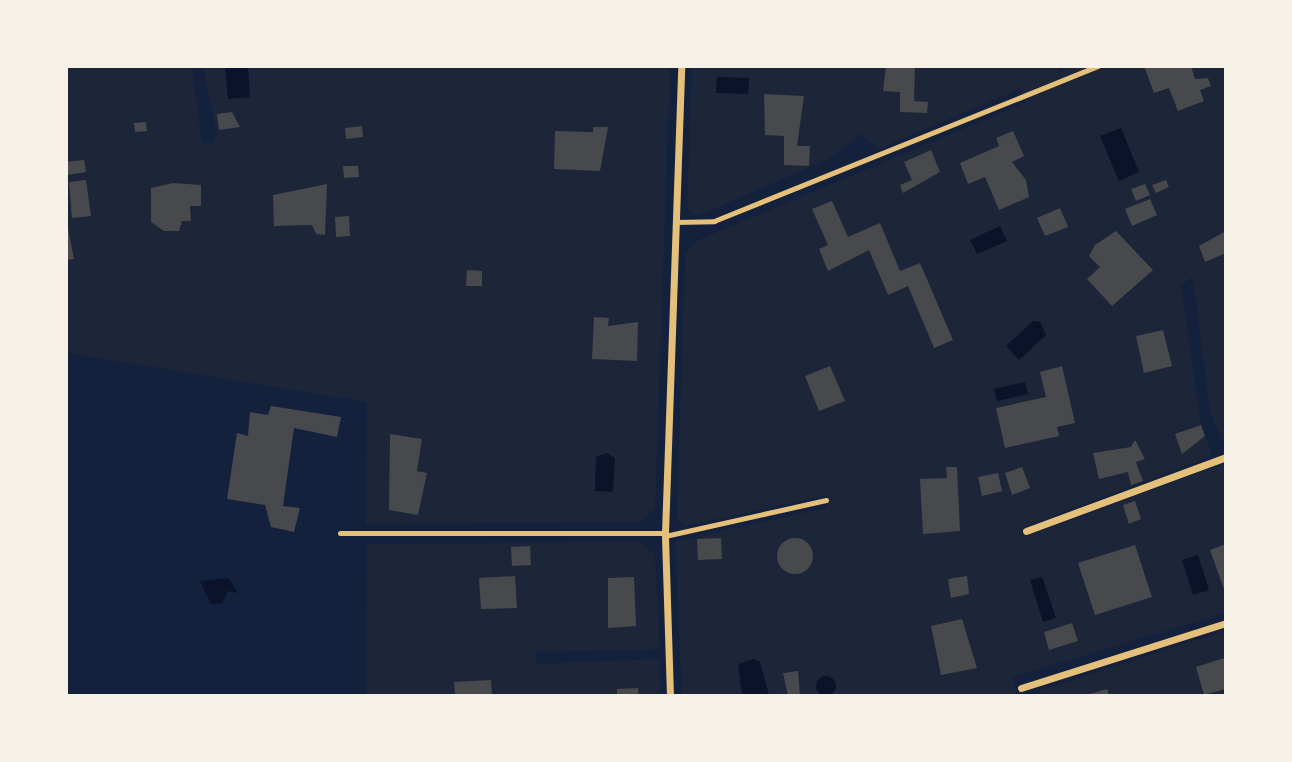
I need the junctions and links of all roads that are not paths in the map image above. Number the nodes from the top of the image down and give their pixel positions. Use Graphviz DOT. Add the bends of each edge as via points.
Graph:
graph roads {
  1 [pos="681,66"];
  2 [pos="1098,66"];
  3 [pos="675,222"];
  4 [pos="1226,457"];
  5 [pos="826,500"];
  6 [pos="1026,531"];
  7 [pos="340,533"];
  8 [pos="665,535"];
  9 [pos="1226,623"];
  10 [pos="1021,688"];
  11 [pos="670,695"];
  1 -- 3 [label="street"];
  2 -- 3 [label="lane" via="714,221"];
  3 -- 8 [label="street"];
  4 -- 6 [label="street"];
  5 -- 8 [label="lane"];
  7 -- 8 [label="lane"];
  8 -- 11 [label="street"];
  9 -- 10 [label="street"];
}
